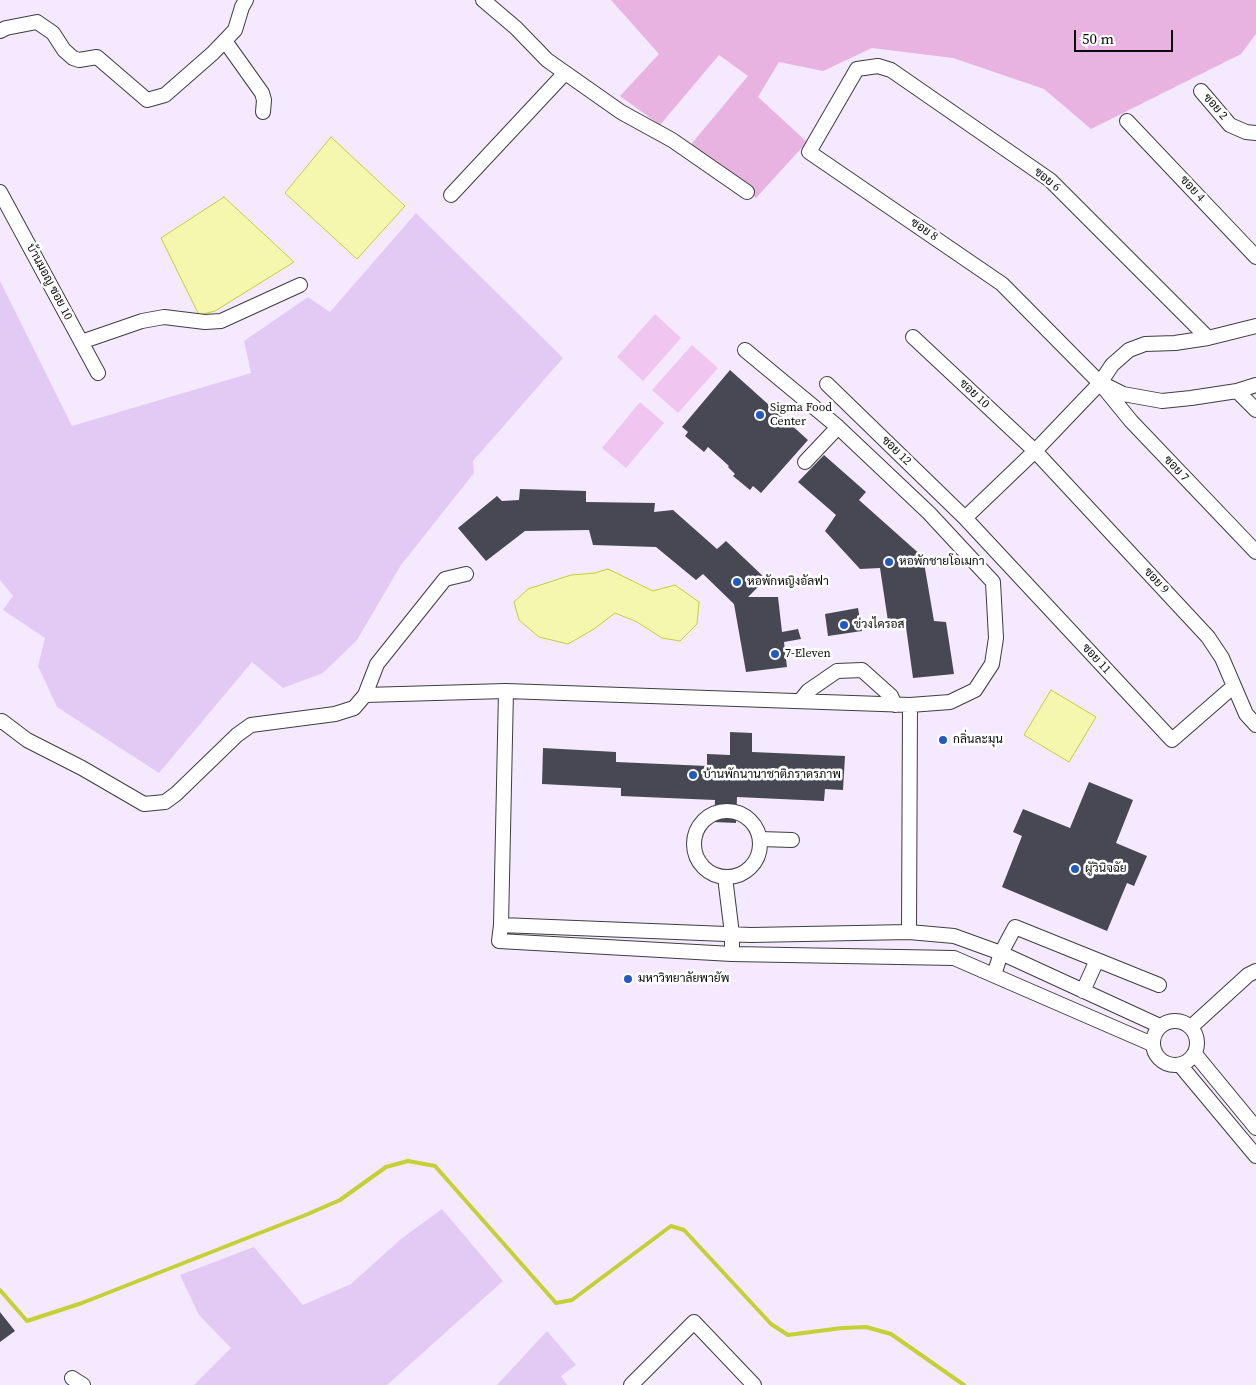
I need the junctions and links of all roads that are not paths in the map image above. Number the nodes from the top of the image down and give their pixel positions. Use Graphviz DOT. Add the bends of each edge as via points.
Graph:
graph roads {
  1 [pos="483,0"];
  2 [pos="240,2"];
  3 [pos="3,29"];
  4 [pos="225,40"];
  5 [pos="856,69"];
  6 [pos="565,73"];
  7 [pos="1201,91"];
  8 [pos="263,112"];
  9 [pos="1127,121"];
  10 [pos="1256,133"];
  11 [pos="0,192"];
  12 [pos="747,192"];
  13 [pos="451,195"];
  14 [pos="1256,257"];
  15 [pos="300,285"];
  16 [pos="1256,326"];
  17 [pos="913,337"];
  18 [pos="1208,338"];
  19 [pos="81,342"];
  20 [pos="745,350"];
  21 [pos="98,373"];
  22 [pos="1100,383"];
  23 [pos="827,384"];
  24 [pos="1256,385"];
  25 [pos="1237,391"];
  26 [pos="1256,410"];
  27 [pos="838,427"];
  28 [pos="1035,451"];
  29 [pos="805,462"];
  30 [pos="965,518"];
  31 [pos="1256,552"];
  32 [pos="466,574"];
  33 [pos="1234,686"];
  34 [pos="506,691"];
  35 [pos="364,695"];
  36 [pos="800,701"];
  37 [pos="895,705"];
  38 [pos="910,705"];
  39 [pos="0,722"];
  40 [pos="1256,725"];
  41 [pos="760,839"];
  42 [pos="792,840"];
  43 [pos="725,877"];
  44 [pos="501,925"];
  45 [pos="910,932"];
  46 [pos="732,934"];
  47 [pos="1001,953"];
  48 [pos="732,954"];
  49 [pos="1097,960"];
  50 [pos="1256,972"];
  51 [pos="994,975"];
  52 [pos="1159,985"];
  53 [pos="1083,991"];
  54 [pos="1160,1026"];
  55 [pos="1191,1028"];
  56 [pos="1152,1044"];
  57 [pos="1194,1054"];
  58 [pos="1180,1065"];
  59 [pos="1256,1128"];
  60 [pos="1256,1156"];
  61 [pos="631,1385"];
  62 [pos="754,1385"];
  1 -- 6 [label="street"];
  2 -- 4 [label="street" via="235,30"];
  3 -- 4 [label="street" via="37,22 53,33 73,58 96,57 147,100 165,95"];
  4 -- 8 [label="street" via="262,94"];
  5 -- 18 [label="street, ซอย 6" via="878,66 891,70 1050,180"];
  5 -- 22 [label="street, ซอย 8" via="810,152 1002,284"];
  6 -- 12 [label="street"];
  6 -- 13 [label="street"];
  7 -- 10 [label="street, ซอย 2" via="1230,125"];
  9 -- 14 [label="street, ซอย 4"];
  11 -- 19 [label="street, บ้านมอญ ซอย 10"];
  15 -- 19 [label="street" via="221,321 164,316 142,320"];
  16 -- 18 [label="street"];
  17 -- 28 [label="street, ซอย 10"];
  18 -- 22 [label="street" via="1174,344 1145,344 1129,350 1112,365"];
  19 -- 21 [label="street, บ้านมอญ ซอย 10"];
  20 -- 27 [label="street"];
  22 -- 25 [label="street" via="1123,394 1162,401"];
  22 -- 28 [label="street"];
  22 -- 31 [label="street, ซอย 7" via="1131,421"];
  23 -- 30 [label="street, ซอย 12"];
  24 -- 25 [label="street"];
  25 -- 26 [label="street"];
  27 -- 29 [label="street"];
  27 -- 38 [label="street" via="929,514 993,582 996,638 992,664 975,690 950,702"];
  28 -- 30 [label="street"];
  28 -- 33 [label="street, ซอย 9" via="1208,637 1222,658"];
  30 -- 33 [label="street, ซอย 11" via="1172,740"];
  32 -- 35 [label="street" via="444,579 378,664"];
  33 -- 40 [label="street, ซอย 9" via="1246,714"];
  34 -- 35 [label="street"];
  34 -- 36 [label="street"];
  34 -- 44 [label="street"];
  35 -- 39 [label="street" via="354,708 334,714 252,725 237,735 176,794 165,802 144,804"];
  36 -- 37 [label="street"];
  36 -- 37 [label="street" via="837,671 862,670 891,696"];
  37 -- 38 [label="street"];
  38 -- 45 [label="street"];
  41 -- 42 [label="street"];
  41 -- 43 [label="street" via="760,849 752,867 735,877"];
  41 -- 43 [label="street" via="757,828 740,812 717,811 706,817 694,836 697,859 704,868"];
  43 -- 46 [label="street"];
  44 -- 46 [label="street"];
  44 -- 48 [label="street" via="499,941"];
  45 -- 46 [label="street"];
  45 -- 47 [label="street" via="954,936"];
  46 -- 48 [label="street"];
  47 -- 49 [label="street" via="1015,927"];
  47 -- 51 [label="street"];
  47 -- 53 [label="street"];
  48 -- 51 [label="street" via="954,958"];
  49 -- 52 [label="street"];
  49 -- 53 [label="street"];
  50 -- 55 [label="street" via="1248,975"];
  51 -- 56 [label="street"];
  53 -- 54 [label="street"];
  54 -- 55 [label="street" via="1178,1021"];
  54 -- 56 [label="street"];
  55 -- 57 [label="street" via="1197,1040"];
  56 -- 58 [label="street" via="1161,1061"];
  57 -- 58 [label="street"];
  57 -- 59 [label="street"];
  58 -- 60 [label="street"];
  61 -- 62 [label="street" via="694,1322"];
}
